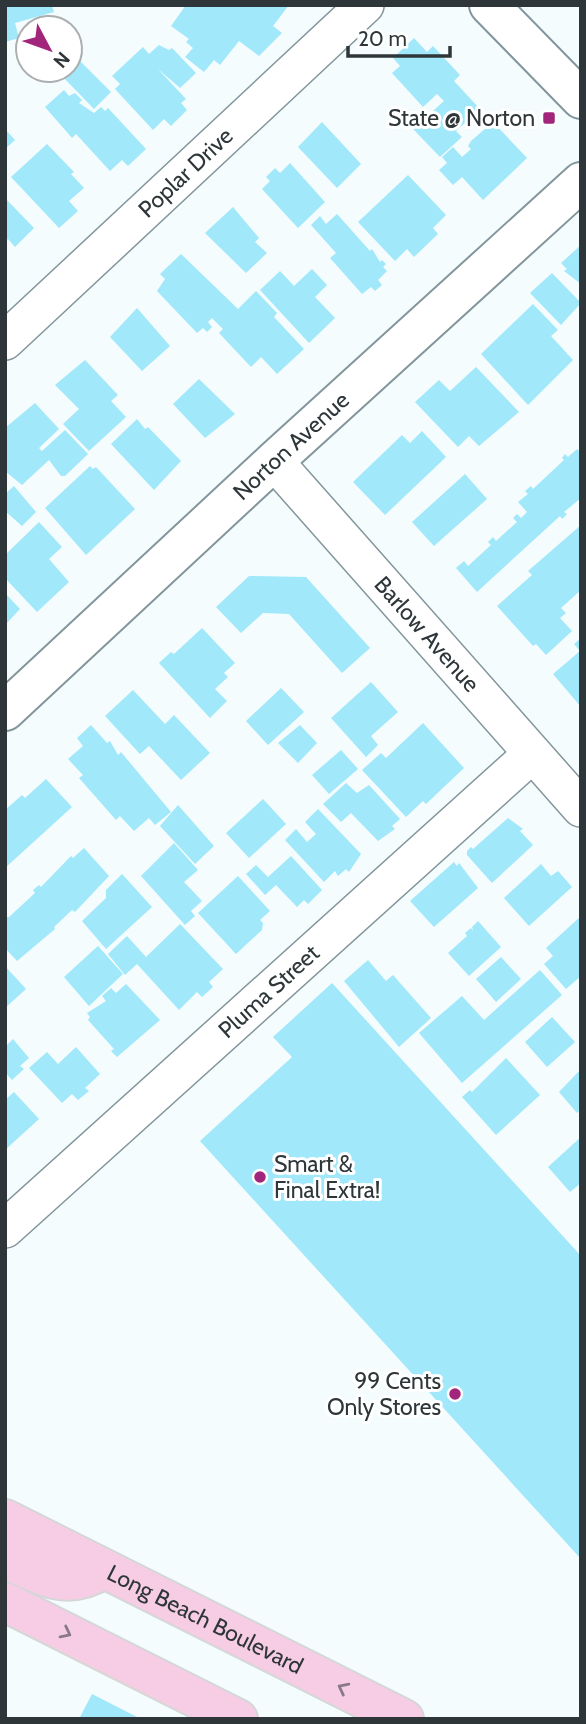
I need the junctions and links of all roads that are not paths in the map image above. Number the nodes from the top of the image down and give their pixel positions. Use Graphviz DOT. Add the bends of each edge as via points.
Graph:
graph roads {
  1 [pos="365,5"];
  2 [pos="489,5"];
  3 [pos="581,99"];
  4 [pos="581,181"];
  5 [pos="5,341"];
  6 [pos="274,461"];
  7 [pos="5,711"];
  8 [pos="532,754"];
  9 [pos="581,808"];
  10 [pos="5,1229"];
  11 [pos="5,1519"];
  12 [pos="5,1559"];
  13 [pos="104,1569"];
  14 [pos="5,1602"];
  15 [pos="238,1719"];
  16 [pos="404,1719"];
  1 -- 5 [label="street, Poplar Drive"];
  2 -- 3 [label="street"];
  4 -- 6 [label="street, Norton Avenue"];
  6 -- 7 [label="street, Norton Avenue"];
  6 -- 8 [label="street, Barlow Avenue"];
  8 -- 9 [label="street, Barlow Avenue"];
  8 -- 10 [label="street, Pluma Street"];
  11 -- 13 [label="main road, Long Beach Boulevard"];
  12 -- 13 [label="main road" via="73,1583"];
  16 -- 13 [label="main road, Long Beach Boulevard, one-way"];
  14 -- 15 [label="main road, one-way"];
}
